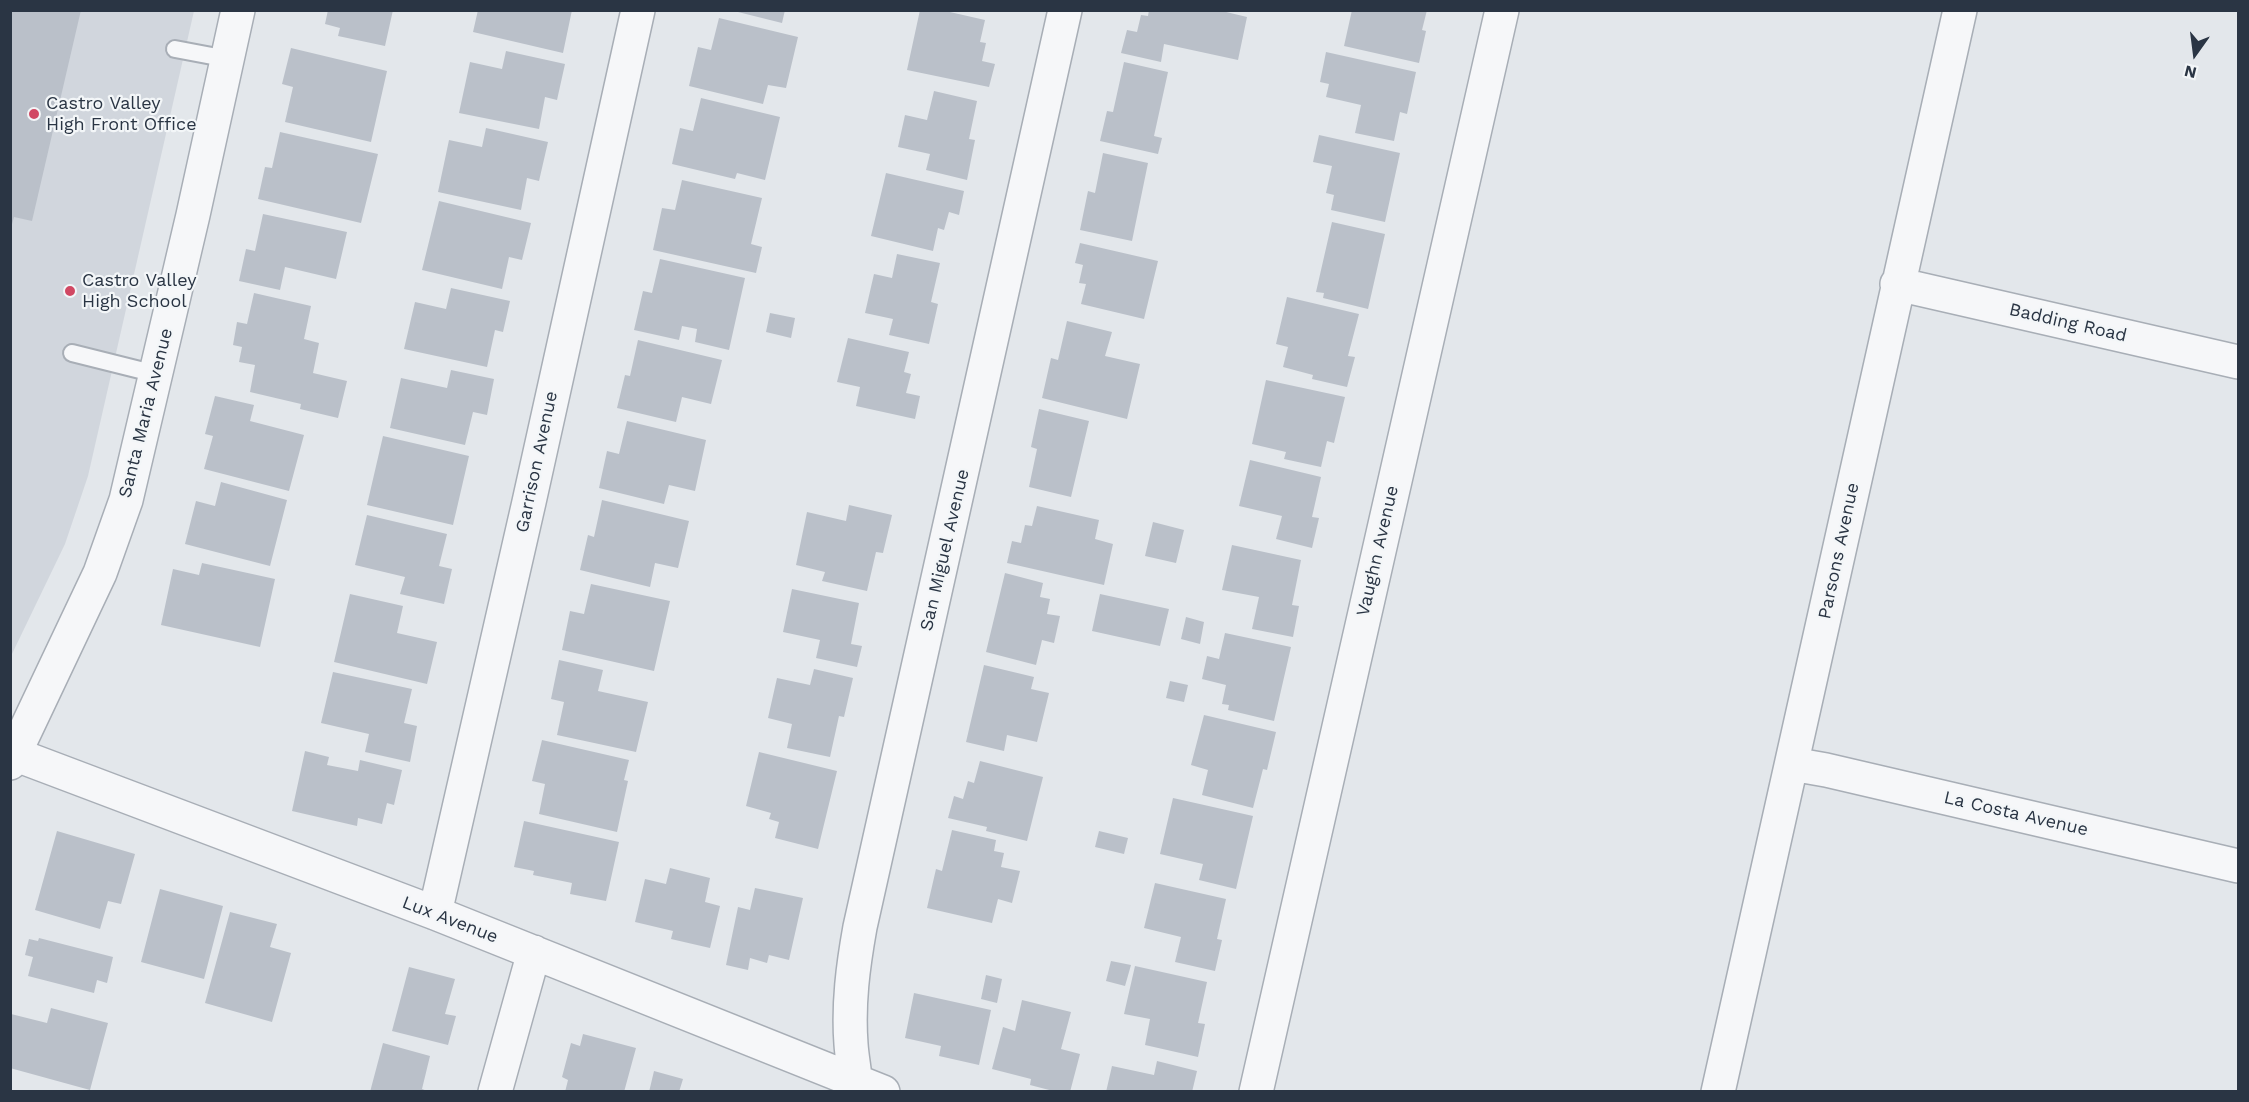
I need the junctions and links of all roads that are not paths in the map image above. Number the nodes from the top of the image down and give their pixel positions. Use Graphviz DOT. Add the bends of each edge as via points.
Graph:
graph roads {
  1 [pos="238,10"];
  2 [pos="638,10"];
  3 [pos="1065,10"];
  4 [pos="1502,10"];
  5 [pos="1960,10"];
  6 [pos="175,49"];
  7 [pos="228,59"];
  8 [pos="1897,284"];
  9 [pos="72,353"];
  10 [pos="2238,362"];
  11 [pos="156,374"];
  12 [pos="13,758"];
  13 [pos="1792,764"];
  14 [pos="2238,866"];
  15 [pos="435,913"];
  16 [pos="534,952"];
  17 [pos="865,1088"];
  18 [pos="495,1092"];
  19 [pos="1256,1092"];
  20 [pos="1718,1092"];
  1 -- 7 [label="street, Santa Maria Avenue"];
  2 -- 15 [label="street, Garrison Avenue"];
  3 -- 17 [label="street, San Miguel Avenue" via="860,927 852,978 851,1045"];
  4 -- 19 [label="street, Vaughn Avenue"];
  5 -- 8 [label="street, Parsons Avenue"];
  6 -- 7 [label="lane"];
  7 -- 11 [label="street, Santa Maria Avenue"];
  8 -- 10 [label="street, Badding Road"];
  8 -- 13 [label="street, Parsons Avenue"];
  9 -- 11 [label="lane"];
  11 -- 12 [label="street, Santa Maria Avenue" via="126,500 100,573"];
  12 -- 15 [label="street, Lux Avenue"];
  13 -- 14 [label="street, La Costa Avenue"];
  13 -- 20 [label="street, Parsons Avenue"];
  15 -- 16 [label="street, Lux Avenue"];
  16 -- 17 [label="street, Lux Avenue"];
  16 -- 18 [label="street"];
}
